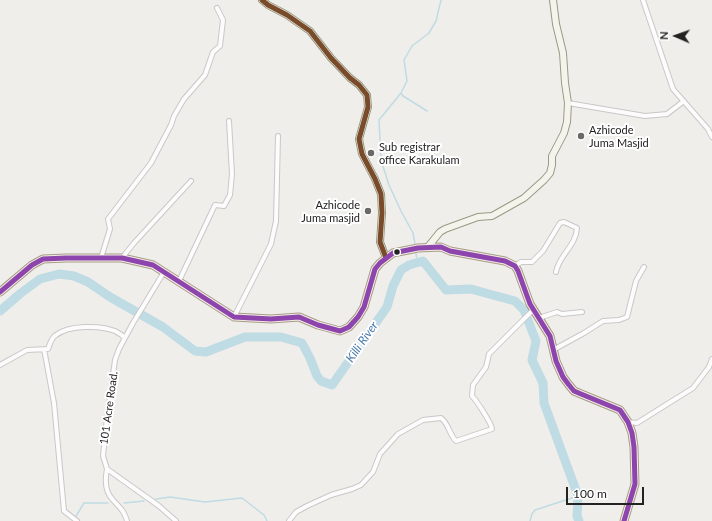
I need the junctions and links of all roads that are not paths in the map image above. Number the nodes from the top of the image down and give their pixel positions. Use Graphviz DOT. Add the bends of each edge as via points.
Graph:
graph roads {
  1 [pos="262,0"];
  2 [pos="553,0"];
  3 [pos="643,0"];
  4 [pos="217,8"];
  5 [pos="684,101"];
  6 [pos="568,103"];
  7 [pos="229,122"];
  8 [pos="278,136"];
  9 [pos="712,137"];
  10 [pos="191,181"];
  11 [pos="427,248"];
  12 [pos="101,258"];
  13 [pos="122,258"];
  14 [pos="386,258"];
  15 [pos="514,266"];
  16 [pos="644,267"];
  17 [pos="164,272"];
  18 [pos="556,272"];
  19 [pos="180,281"];
  20 [pos="0,292"];
  21 [pos="531,312"];
  22 [pos="582,312"];
  23 [pos="234,317"];
  24 [pos="538,318"];
  25 [pos="125,338"];
  26 [pos="44,349"];
  27 [pos="553,350"];
  28 [pos="712,359"];
  29 [pos="0,365"];
  30 [pos="628,422"];
  31 [pos="107,469"];
  32 [pos="77,521"];
  33 [pos="127,521"];
  34 [pos="176,521"];
  35 [pos="289,521"];
  36 [pos="624,521"];
  1 -- 14 [label="street" via="310,31 331,58 367,94 368,107 359,140 362,154 381,194 380,242"];
  2 -- 6 [label="street" via="563,53"];
  3 -- 5 [label="street" via="674,89"];
  4 -- 12 [label="street" via="223,20 220,46 213,52 205,75 181,104 151,163 108,219 110,229"];
  5 -- 6 [label="street" via="667,114 645,116"];
  5 -- 9 [label="street"];
  6 -- 11 [label="street" via="564,133 552,156 550,173 544,180 524,198 492,216 465,221 440,232"];
  7 -- 19 [label="street" via="232,174 230,195 224,206 215,204"];
  8 -- 23 [label="street" via="276,221 271,244"];
  10 -- 13 [label="street"];
  11 -- 14 [label="main road" via="393,253"];
  11 -- 15 [label="main road" via="441,247 505,261"];
  12 -- 13 [label="main road"];
  12 -- 20 [label="main road" via="43,259"];
  13 -- 17 [label="main road" via="153,265"];
  14 -- 23 [label="main road" via="375,269 364,307 353,323 344,330 334,330 299,317"];
  15 -- 18 [label="street" via="522,262 532,262 560,223 564,222 577,228 577,235 559,262"];
  15 -- 21 [label="main road" via="518,271"];
  16 -- 27 [label="street" via="636,281 627,317 603,321"];
  17 -- 19 [label="main road"];
  17 -- 25 [label="street, 101 Acre Road."];
  19 -- 23 [label="main road"];
  21 -- 24 [label="main road"];
  21 -- 35 [label="street" via="489,354 486,367 472,387 472,396 490,421 492,429 456,441 447,423 441,418 423,420 396,436 380,454 374,471 361,485 307,506 296,512"];
  22 -- 24 [label="street" via="557,312"];
  24 -- 27 [label="main road" via="550,336"];
  25 -- 26 [label="street" via="107,328 67,330 57,334 48,349"];
  25 -- 31 [label="street, 101 Acre Road." via="115,360 103,456"];
  26 -- 29 [label="street" via="26,351"];
  26 -- 32 [label="street" via="54,403 64,511"];
  27 -- 30 [label="main road" via="563,377 574,391 620,410"];
  28 -- 30 [label="street" via="693,388 637,423"];
  30 -- 36 [label="main road" via="634,447 635,484"];
  31 -- 33 [label="street, 101 Acre Road." via="106,484 109,493 120,506"];
  31 -- 34 [label="street" via="125,480"];
}
